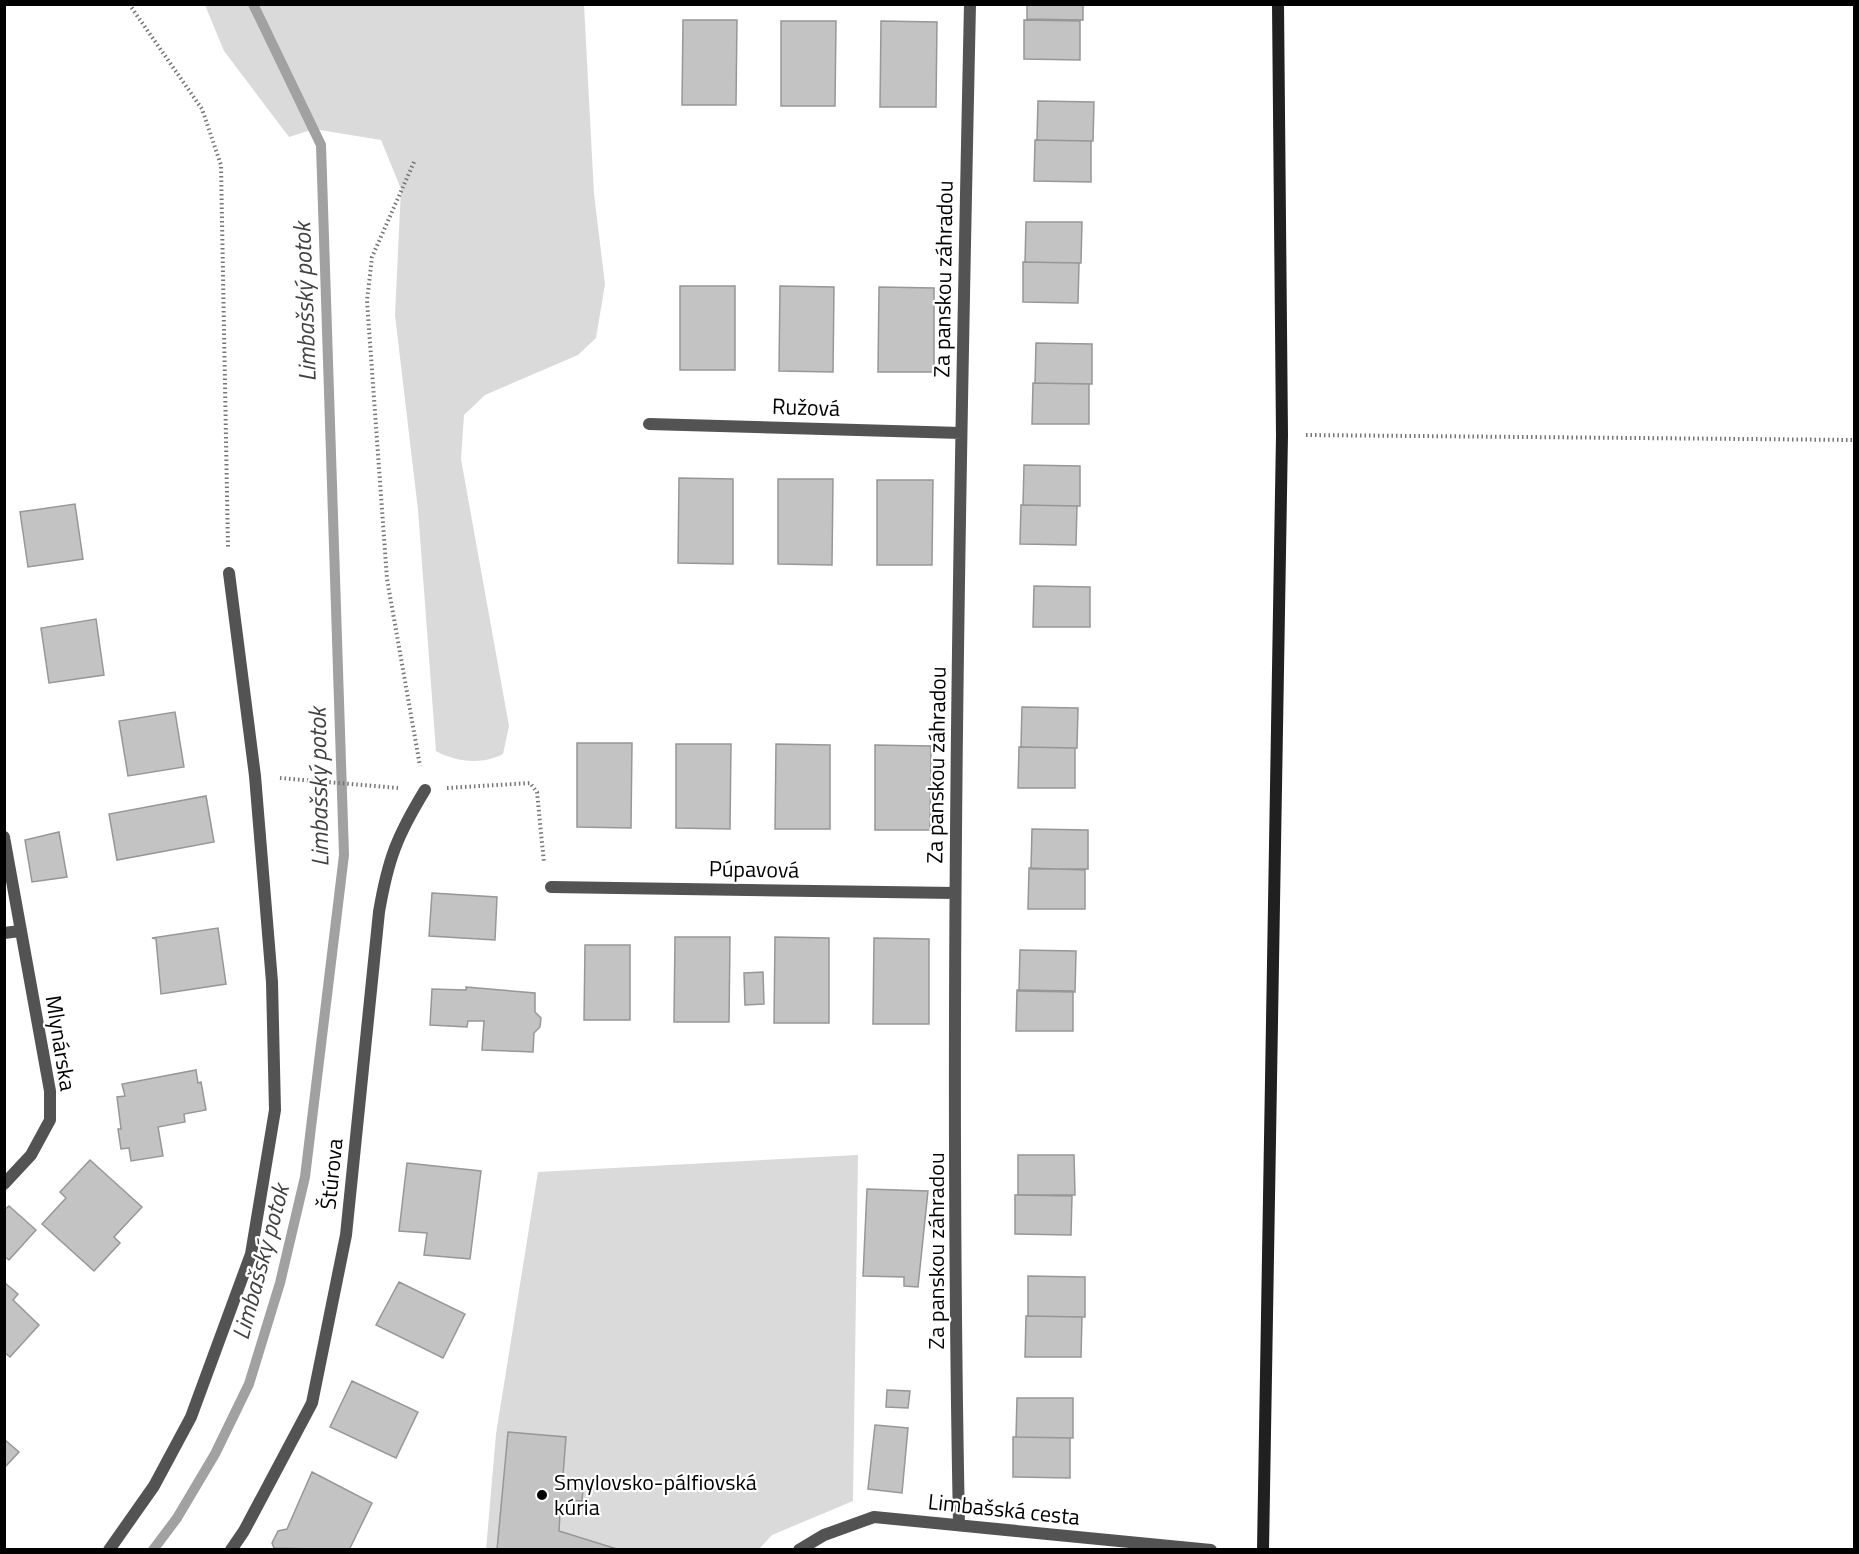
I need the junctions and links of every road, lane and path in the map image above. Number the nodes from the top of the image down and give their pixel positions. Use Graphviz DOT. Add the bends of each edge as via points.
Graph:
graph roads {
  1 [pos="129,4"];
  2 [pos="970,4"];
  3 [pos="1278,4"];
  4 [pos="414,162"];
  5 [pos="649,424"];
  6 [pos="961,433"];
  7 [pos="1282,435"];
  8 [pos="1854,440"];
  9 [pos="228,573"];
  10 [pos="290,779"];
  11 [pos="425,790"];
  12 [pos="4,837"];
  13 [pos="551,887"];
  14 [pos="956,893"];
  15 [pos="20,931"];
  16 [pos="4,933"];
  17 [pos="4,1184"];
  18 [pos="959,1526"];
  19 [pos="109,1550"];
  20 [pos="231,1550"];
  21 [pos="799,1550"];
  22 [pos="1211,1550"];
  23 [pos="1263,1550"];
  1 -- 9 [label="path" via="202,109 221,165"];
  2 -- 6 [label="street, Za panskou záhradou"];
  3 -- 7 [label="street"];
  4 -- 11 [label="path" via="372,257 367,301 387,579"];
  5 -- 6 [label="street, Ružová"];
  6 -- 14 [label="street, Za panskou záhradou"];
  7 -- 8 [label="path"];
  7 -- 23 [label="street"];
  9 -- 19 [label="street" via="256,788 272,982 275,1110 251,1254 195,1406 154,1486"];
  10 -- 11 [label="path"];
  11 -- 13 [label="path" via="530,783 537,792 544,864"];
  11 -- 20 [label="street, Štúrova" via="392,850 385,876 346,1235 312,1404"];
  12 -- 15 [label="street, Mlynárska"];
  13 -- 14 [label="street, Púpavová"];
  14 -- 18 [label="street, Za panskou záhradou"];
  15 -- 16 [label="street"];
  15 -- 17 [label="street, Mlynárska" via="50,1091 50,1120 31,1155"];
  18 -- 21 [label="street, Limbašská cesta" via="874,1517 824,1535"];
  18 -- 22 [label="street, Limbašská cesta"];
}
